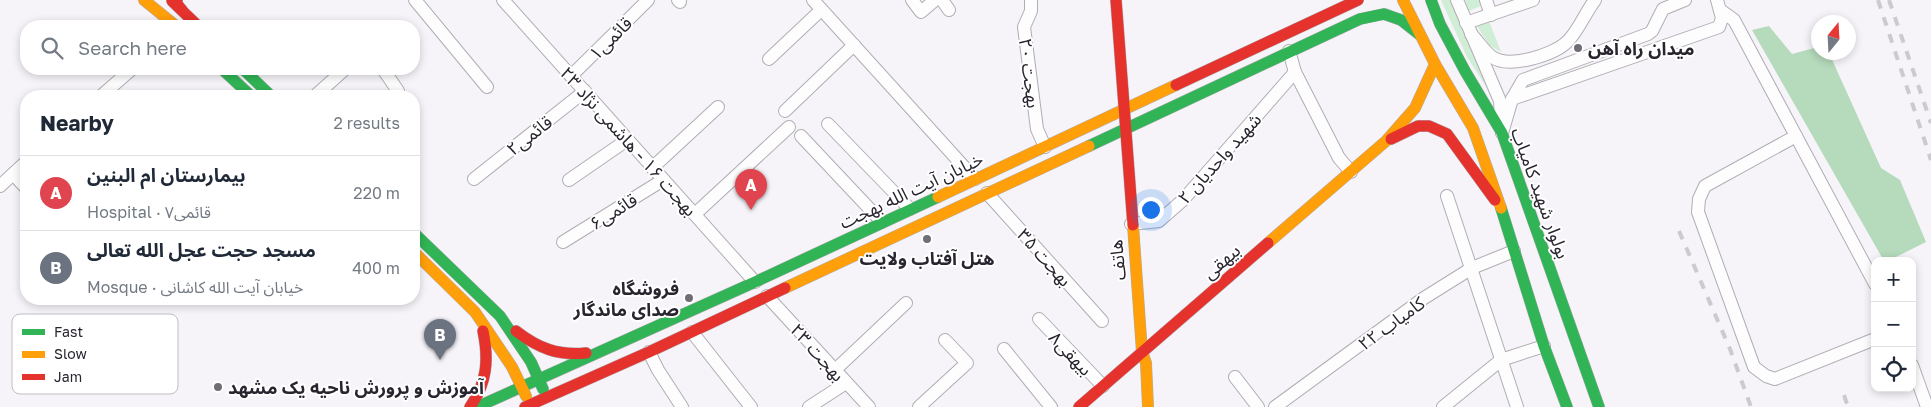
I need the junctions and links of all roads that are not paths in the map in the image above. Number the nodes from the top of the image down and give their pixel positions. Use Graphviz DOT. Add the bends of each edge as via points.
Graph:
graph roads {
  1 [pos="144,0"];
  2 [pos="171,0"];
  3 [pos="415,0"];
  4 [pos="503,0"];
  5 [pos="648,0"];
  6 [pos="813,0"];
  7 [pos="912,0"];
  8 [pos="935,0"];
  9 [pos="1031,0"];
  10 [pos="1116,0"];
  11 [pos="1358,0"];
  12 [pos="1403,0"];
  13 [pos="1431,0"];
  14 [pos="1458,0"];
  15 [pos="1486,0"];
  16 [pos="1533,0"];
  17 [pos="1595,0"];
  18 [pos="1685,0"];
  19 [pos="179,5"];
  20 [pos="1718,5"];
  21 [pos="822,10"];
  22 [pos="1491,15"];
  23 [pos="169,20"];
  24 [pos="193,20"];
  25 [pos="1469,28"];
  26 [pos="1420,35"];
  27 [pos="854,45"];
  28 [pos="1289,51"];
  29 [pos="769,59"];
  30 [pos="1435,64"];
  31 [pos="1296,72"];
  32 [pos="125,75"];
  33 [pos="228,75"];
  34 [pos="249,75"];
  35 [pos="339,75"];
  36 [pos="386,75"];
  37 [pos="571,76"];
  38 [pos="486,87"];
  39 [pos="108,90"];
  40 [pos="245,90"];
  41 [pos="265,90"];
  42 [pos="322,90"];
  43 [pos="397,90"];
  44 [pos="585,91"];
  45 [pos="1512,99"];
  46 [pos="718,107"];
  47 [pos="1123,110"];
  48 [pos="785,111"];
  49 [pos="828,124"];
  50 [pos="789,127"];
  51 [pos="1124,129"];
  52 [pos="1502,133"];
  53 [pos="801,136"];
  54 [pos="1796,136"];
  55 [pos="627,140"];
  56 [pos="1386,141"];
  57 [pos="1044,147"];
  58 [pos="20,167"];
  59 [pos="652,168"];
  60 [pos="1351,172"];
  61 [pos="4,179"];
  62 [pos="474,179"];
  63 [pos="569,180"];
  64 [pos="663,180"];
  65 [pos="975,180"];
  66 [pos="20,186"];
  67 [pos="987,193"];
  68 [pos="1447,196"];
  69 [pos="910,208"];
  70 [pos="1501,209"];
  71 [pos="695,214"];
  72 [pos="882,222"];
  73 [pos="1131,224"];
  74 [pos="420,239"];
  75 [pos="563,242"];
  76 [pos="1514,251"];
  77 [pos="420,258"];
  78 [pos="1472,268"];
  79 [pos="1871,277"];
  80 [pos="755,282"];
  81 [pos="767,296"];
  82 [pos="906,303"];
  83 [pos="475,312"];
  84 [pos="500,316"];
  85 [pos="1038,319"];
  86 [pos="1102,320"];
  87 [pos="692,332"];
  88 [pos="944,340"];
  89 [pos="1871,341"];
  90 [pos="1544,346"];
  91 [pos="610,347"];
  92 [pos="1004,349"];
  93 [pos="649,352"];
  94 [pos="1142,352"];
  95 [pos="1501,360"];
  96 [pos="835,370"];
  97 [pos="1916,375"];
  98 [pos="1235,377"];
  99 [pos="538,378"];
  100 [pos="846,383"];
  101 [pos="1103,386"];
  102 [pos="522,387"];
  103 [pos="550,402"];
  104 [pos="529,406"];
  105 [pos="470,407"];
  106 [pos="477,407"];
  107 [pos="682,407"];
  108 [pos="751,407"];
  109 [pos="809,407"];
  110 [pos="868,407"];
  111 [pos="919,407"];
  112 [pos="1051,407"];
  113 [pos="1079,407"];
  114 [pos="1148,407"];
  115 [pos="1258,407"];
  116 [pos="1275,407"];
  117 [pos="1443,407"];
  118 [pos="1517,407"];
  119 [pos="1567,407"];
  120 [pos="1599,407"];
  121 [pos="1927,407"];
  1 -- 23 [label="main road"];
  2 -- 19 [label="main road"];
  3 -- 38 [label="street"];
  4 -- 37 [label="street, بهجت ۱۶ - هاشمی نژاد ۲۳"];
  5 -- 37 [label="street, قائمی۱"];
  6 -- 21 [label="street"];
  7 -- 8 [label="street" via="920,12"];
  9 -- 57 [label="street, بهجت ۲۰" via="1031,11 1024,27 1038,129"];
  10 -- 47 [label="main road, هاتف"];
  11 -- 47 [label="main road, خیابان آیت الله بهجت"];
  12 -- 26 [label="main road"];
  13 -- 52 [label="main road, بولوار شهید کامیاب" via="1464,71"];
  14 -- 25 [label="street"];
  15 -- 22 [label="street"];
  16 -- 22 [label="street"];
  17 -- 25 [label="street" via="1576,31 1558,49 1516,63 1492,57"];
  18 -- 45 [label="street" via="1663,9 1648,34 1523,80"];
  19 -- 24 [label="main road"];
  20 -- 45 [label="street" via="1722,18 1714,30"];
  20 -- 54 [label="street" via="1734,20"];
  21 -- 27 [label="street"];
  21 -- 29 [label="street"];
  22 -- 25 [label="street"];
  25 -- 52 [label="street" via="1500,101"];
  26 -- 28 [label="main road, خیابان آیت الله بهجت" via="1401,20 1384,14 1360,19"];
  26 -- 30 [label="main road"];
  27 -- 48 [label="street"];
  27 -- 65 [label="street"];
  28 -- 31 [label="street"];
  28 -- 51 [label="main road, خیابان آیت الله بهجت"];
  30 -- 56 [label="main road" via="1415,108"];
  30 -- 70 [label="main road" via="1472,128"];
  31 -- 60 [label="street" via="1339,158"];
  31 -- 73 [label="street, شهید واحدیان ۲" via="1183,200 1159,220"];
  32 -- 39 [label="street"];
  33 -- 40 [label="main road"];
  34 -- 41 [label="main road"];
  35 -- 42 [label="street"];
  36 -- 43 [label="street"];
  37 -- 44 [label="street, بهجت ۱۶ - هاشمی نژاد ۲۳"];
  44 -- 55 [label="street, بهجت ۱۶ - هاشمی نژاد ۲۳"];
  44 -- 62 [label="street, قائمی۲"];
  45 -- 52 [label="street"];
  46 -- 59 [label="street"];
  47 -- 51 [label="main road, هاتف"];
  47 -- 57 [label="main road, خیابان آیت الله بهجت"];
  49 -- 69 [label="street"];
  50 -- 71 [label="street"];
  51 -- 67 [label="main road, خیابان آیت الله بهجت"];
  51 -- 73 [label="main road, هاتف"];
  52 -- 120 [label="main road, بولوار شهید کامیاب"];
  53 -- 72 [label="street"];
  54 -- 79 [label="street"];
  54 -- 89 [label="street" via="1705,186 1699,199 1698,212 1754,367 1775,379"];
  55 -- 59 [label="street, بهجت ۱۶ - هاشمی نژاد ۲۳"];
  55 -- 63 [label="street"];
  56 -- 60 [label="main road, بیهقی"];
  56 -- 70 [label="main road" via="1418,126 1429,126 1448,134"];
  57 -- 65 [label="main road, خیابان آیت الله بهجت"];
  58 -- 61 [label="street"];
  59 -- 64 [label="street, بهجت ۱۶ - هاشمی نژاد ۲۳"];
  60 -- 94 [label="main road, بیهقی"];
  61 -- 66 [label="street"];
  64 -- 71 [label="street, بهجت ۱۶ - هاشمی نژاد ۲۳"];
  64 -- 75 [label="street, قائمی۶"];
  65 -- 69 [label="main road, خیابان آیت الله بهجت"];
  67 -- 81 [label="main road, خیابان آیت الله بهجت"];
  67 -- 86 [label="street, بهجت ۳۵"];
  68 -- 78 [label="street"];
  69 -- 72 [label="main road, خیابان آیت الله بهجت"];
  70 -- 76 [label="main road"];
  71 -- 80 [label="street, بهجت ۱۶ - هاشمی نژاد ۲۳"];
  72 -- 80 [label="main road, خیابان آیت الله بهجت"];
  73 -- 94 [label="main road, هاتف"];
  74 -- 84 [label="main road"];
  76 -- 78 [label="street, کامیاب ۲۲"];
  76 -- 90 [label="main road"];
  77 -- 83 [label="main road"];
  78 -- 95 [label="street"];
  78 -- 116 [label="street, کامیاب ۲۲" via="1424,298"];
  80 -- 91 [label="main road, خیابان آیت الله بهجت"];
  81 -- 87 [label="main road, خیابان آیت الله بهجت"];
  81 -- 96 [label="street, بهجت ۲۳"];
  82 -- 96 [label="street"];
  83 -- 102 [label="main road"];
  83 -- 105 [label="main road" via="488,350 485,379"];
  84 -- 91 [label="main road" via="537,347 553,354 572,355"];
  84 -- 99 [label="main road"];
  85 -- 101 [label="street, بیهقی۸"];
  87 -- 93 [label="main road, خیابان آیت الله بهجت"];
  87 -- 108 [label="street"];
  88 -- 111 [label="street" via="967,363"];
  90 -- 95 [label="street"];
  90 -- 119 [label="main road"];
  91 -- 99 [label="main road, خیابان آیت الله بهجت"];
  92 -- 112 [label="street"];
  93 -- 103 [label="main road, خیابان آیت الله بهجت"];
  93 -- 107 [label="street"];
  94 -- 101 [label="main road, بیهقی"];
  94 -- 114 [label="main road, هاتف" via="1146,363"];
  95 -- 117 [label="street"];
  95 -- 118 [label="street"];
  96 -- 100 [label="street, بهجت ۲۳"];
  97 -- 121 [label="street"];
  98 -- 115 [label="street"];
  99 -- 102 [label="main road, خیابان آیت الله بهجت"];
  99 -- 103 [label="main road"];
  100 -- 109 [label="street"];
  100 -- 110 [label="street, بهجت ۲۳"];
  101 -- 113 [label="main road, بیهقی"];
  102 -- 104 [label="main road"];
  102 -- 106 [label="main road, خیابان آیت الله بهجت"];
  103 -- 104 [label="main road, خیابان آیت الله بهجت"];
}
